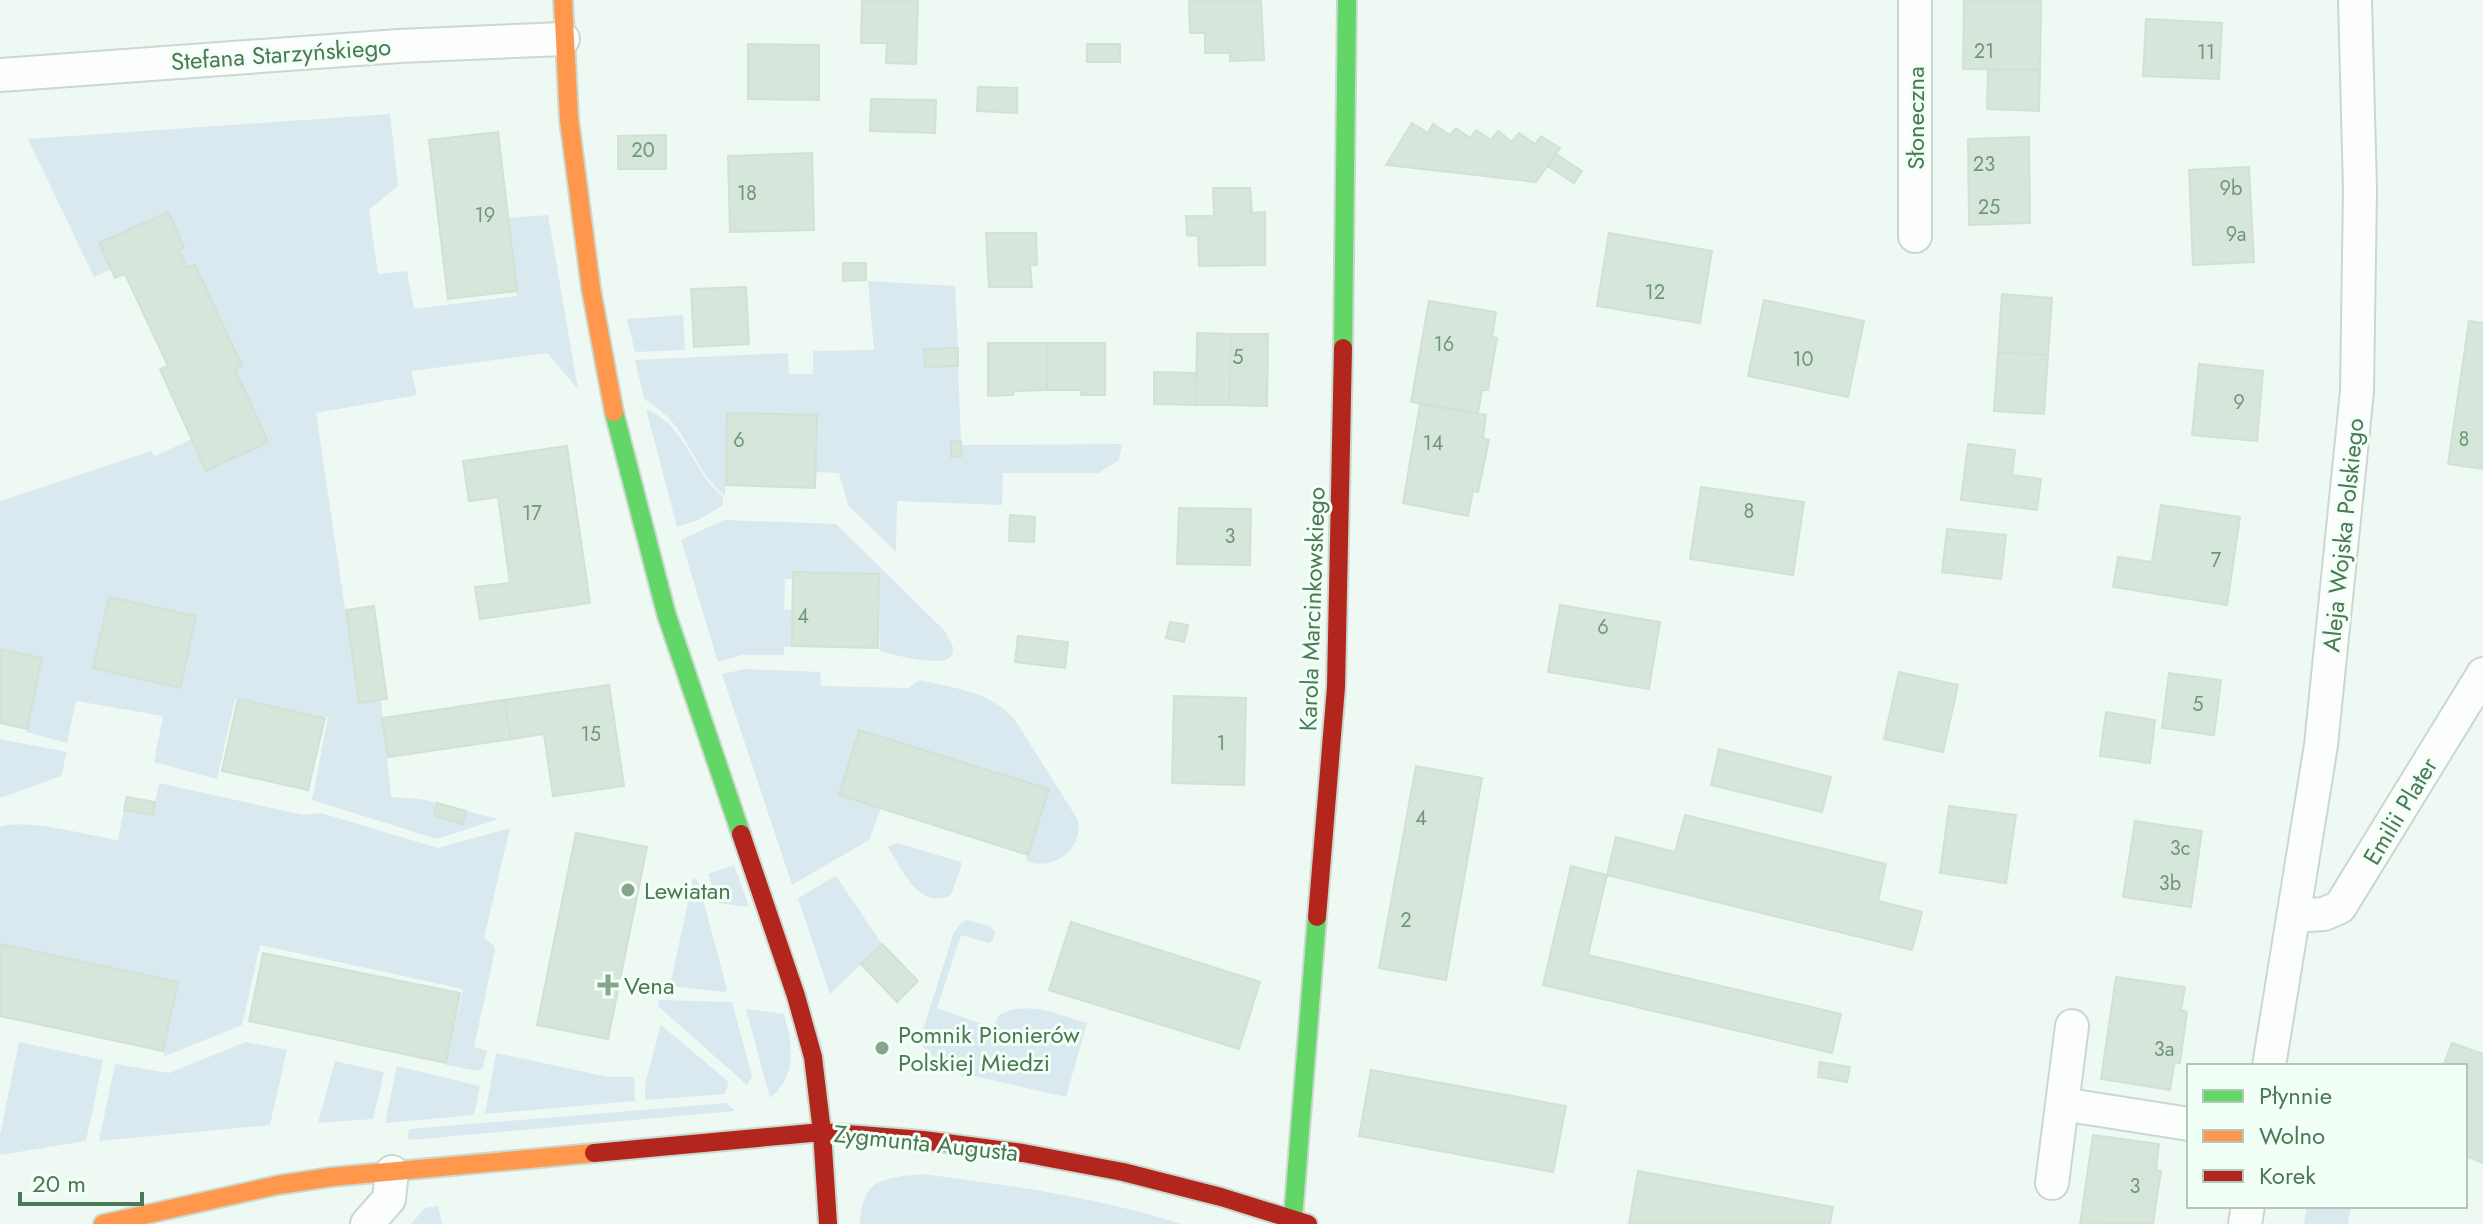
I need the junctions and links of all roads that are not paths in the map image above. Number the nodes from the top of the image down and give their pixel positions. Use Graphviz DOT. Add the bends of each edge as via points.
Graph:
graph roads {
  1 [pos="563,0"];
  2 [pos="1347,0"];
  3 [pos="1915,0"];
  4 [pos="2355,0"];
  5 [pos="563,39"];
  6 [pos="0,75"];
  7 [pos="1915,236"];
  8 [pos="2483,674"];
  9 [pos="2294,916"];
  10 [pos="2072,1026"];
  11 [pos="2269,1064"];
  12 [pos="2062,1104"];
  13 [pos="2187,1124"];
  14 [pos="822,1132"];
  15 [pos="392,1172"];
  16 [pos="2052,1183"];
  17 [pos="1301,1221"];
  18 [pos="103,1224"];
  19 [pos="367,1224"];
  20 [pos="828,1224"];
  1 -- 5 [label="street"];
  2 -- 17 [label="street, Karola Marcinkowskiego" via="1336,687"];
  3 -- 7 [label="street, Słoneczna"];
  4 -- 9 [label="street, Aleja Wojska Polskiego" via="2360,190 2357,391 2321,745"];
  5 -- 6 [label="street, Stefana Starzyńskiego"];
  5 -- 14 [label="street" via="569,119 608,391 666,613 796,996 813,1057"];
  8 -- 9 [label="street, Emilii Plater" via="2340,907"];
  9 -- 11 [label="street, Aleja Wojska Polskiego"];
  10 -- 12 [label="street"];
  12 -- 13 [label="street"];
  12 -- 16 [label="street"];
  14 -- 15 [label="street, Zygmunta Augusta"];
  14 -- 17 [label="street, Zygmunta Augusta" via="1039,1154 1165,1181"];
  14 -- 20 [label="street"];
  15 -- 18 [label="street, Zygmunta Augusta" via="278,1185"];
  15 -- 19 [label="street" via="389,1199"];
}
